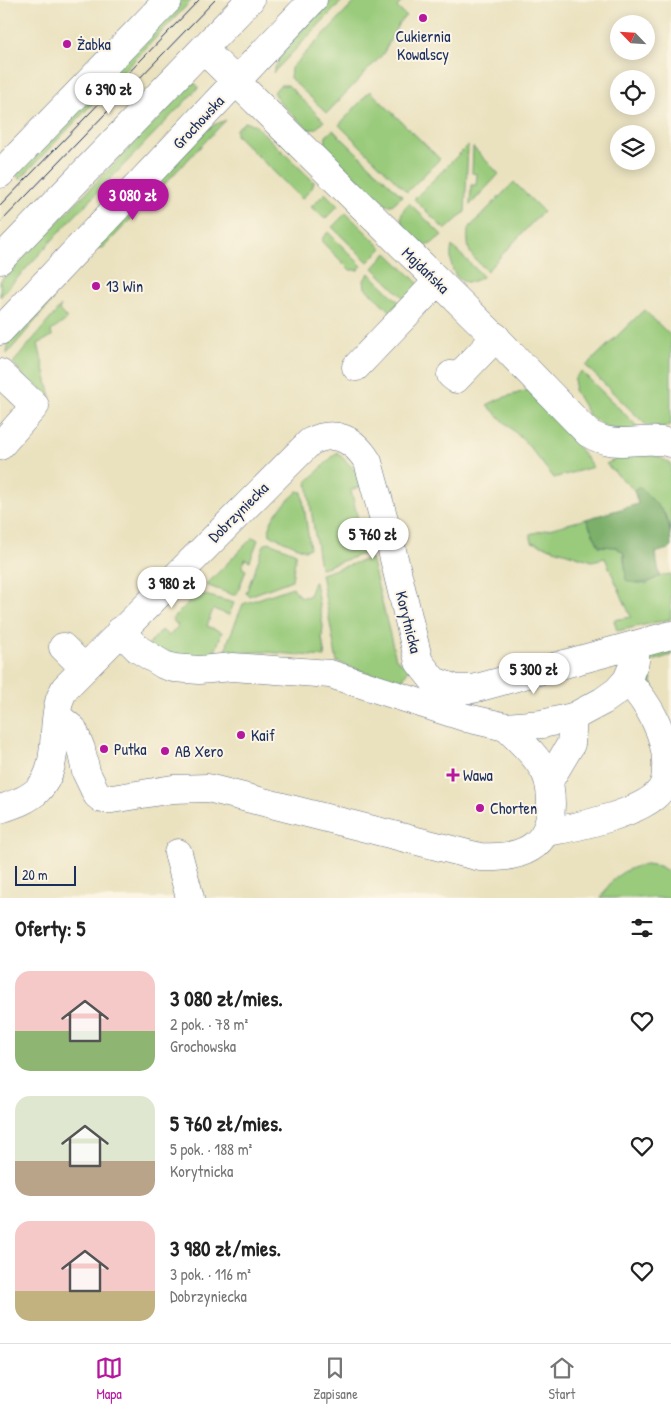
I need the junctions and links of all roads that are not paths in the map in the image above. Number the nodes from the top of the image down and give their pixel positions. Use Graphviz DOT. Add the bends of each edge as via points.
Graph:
graph roads {
  1 [pos="168,0"];
  2 [pos="250,0"];
  3 [pos="314,0"];
  4 [pos="203,49"];
  5 [pos="235,82"];
  6 [pos="0,174"];
  7 [pos="0,260"];
  8 [pos="438,281"];
  9 [pos="0,332"];
  10 [pos="496,338"];
  11 [pos="356,367"];
  12 [pos="451,375"];
  13 [pos="5,387"];
  14 [pos="352,442"];
  15 [pos="671,443"];
  16 [pos="0,446"];
  17 [pos="120,631"];
  18 [pos="671,635"];
  19 [pos="635,645"];
  20 [pos="64,647"];
  21 [pos="83,667"];
  22 [pos="627,680"];
  23 [pos="57,716"];
  24 [pos="573,717"];
  25 [pos="506,727"];
  26 [pos="549,781"];
  27 [pos="0,808"];
  28 [pos="546,832"];
  29 [pos="178,853"];
  30 [pos="190,898"];
  1 -- 6 [label="street"];
  2 -- 4 [label="street"];
  3 -- 5 [label="street, Grochowska"];
  4 -- 5 [label="street, Majdańska"];
  4 -- 7 [label="street"];
  5 -- 8 [label="street, Majdańska"];
  5 -- 9 [label="street, Grochowska"];
  8 -- 10 [label="street, Majdańska"];
  8 -- 11 [label="street"];
  10 -- 12 [label="street" via="456,379"];
  10 -- 15 [label="street, Majdańska" via="576,422 598,439 613,442 663,440"];
  13 -- 16 [label="street" via="36,406"];
  14 -- 17 [label="street, Dobrzyniecka" via="332,436 310,442"];
  14 -- 19 [label="street, Korytnicka" via="371,472 419,662 434,681 456,689 473,688"];
  17 -- 21 [label="street, Dobrzyniecka"];
  17 -- 25 [label="street" via="138,649 174,668 233,667 330,674 467,718"];
  18 -- 19 [label="street"];
  19 -- 22 [label="street" via="635,661"];
  20 -- 21 [label="street"];
  21 -- 23 [label="street, Dobrzyniecka" via="65,688 58,702"];
  22 -- 24 [label="street" via="603,701"];
  22 -- 28 [label="street" via="652,712 666,748 666,778 662,788 645,804 633,809 571,828"];
  23 -- 27 [label="street, Dobrzyniecka" via="51,764 38,790 28,798"];
  23 -- 28 [label="street" via="72,729 86,772 102,799 208,788 493,858 522,853 536,845"];
  24 -- 25 [label="street"];
  24 -- 26 [label="street" via="570,744"];
  25 -- 26 [label="street" via="523,744"];
  26 -- 28 [label="street" via="551,816"];
  29 -- 30 [label="street"];
}
